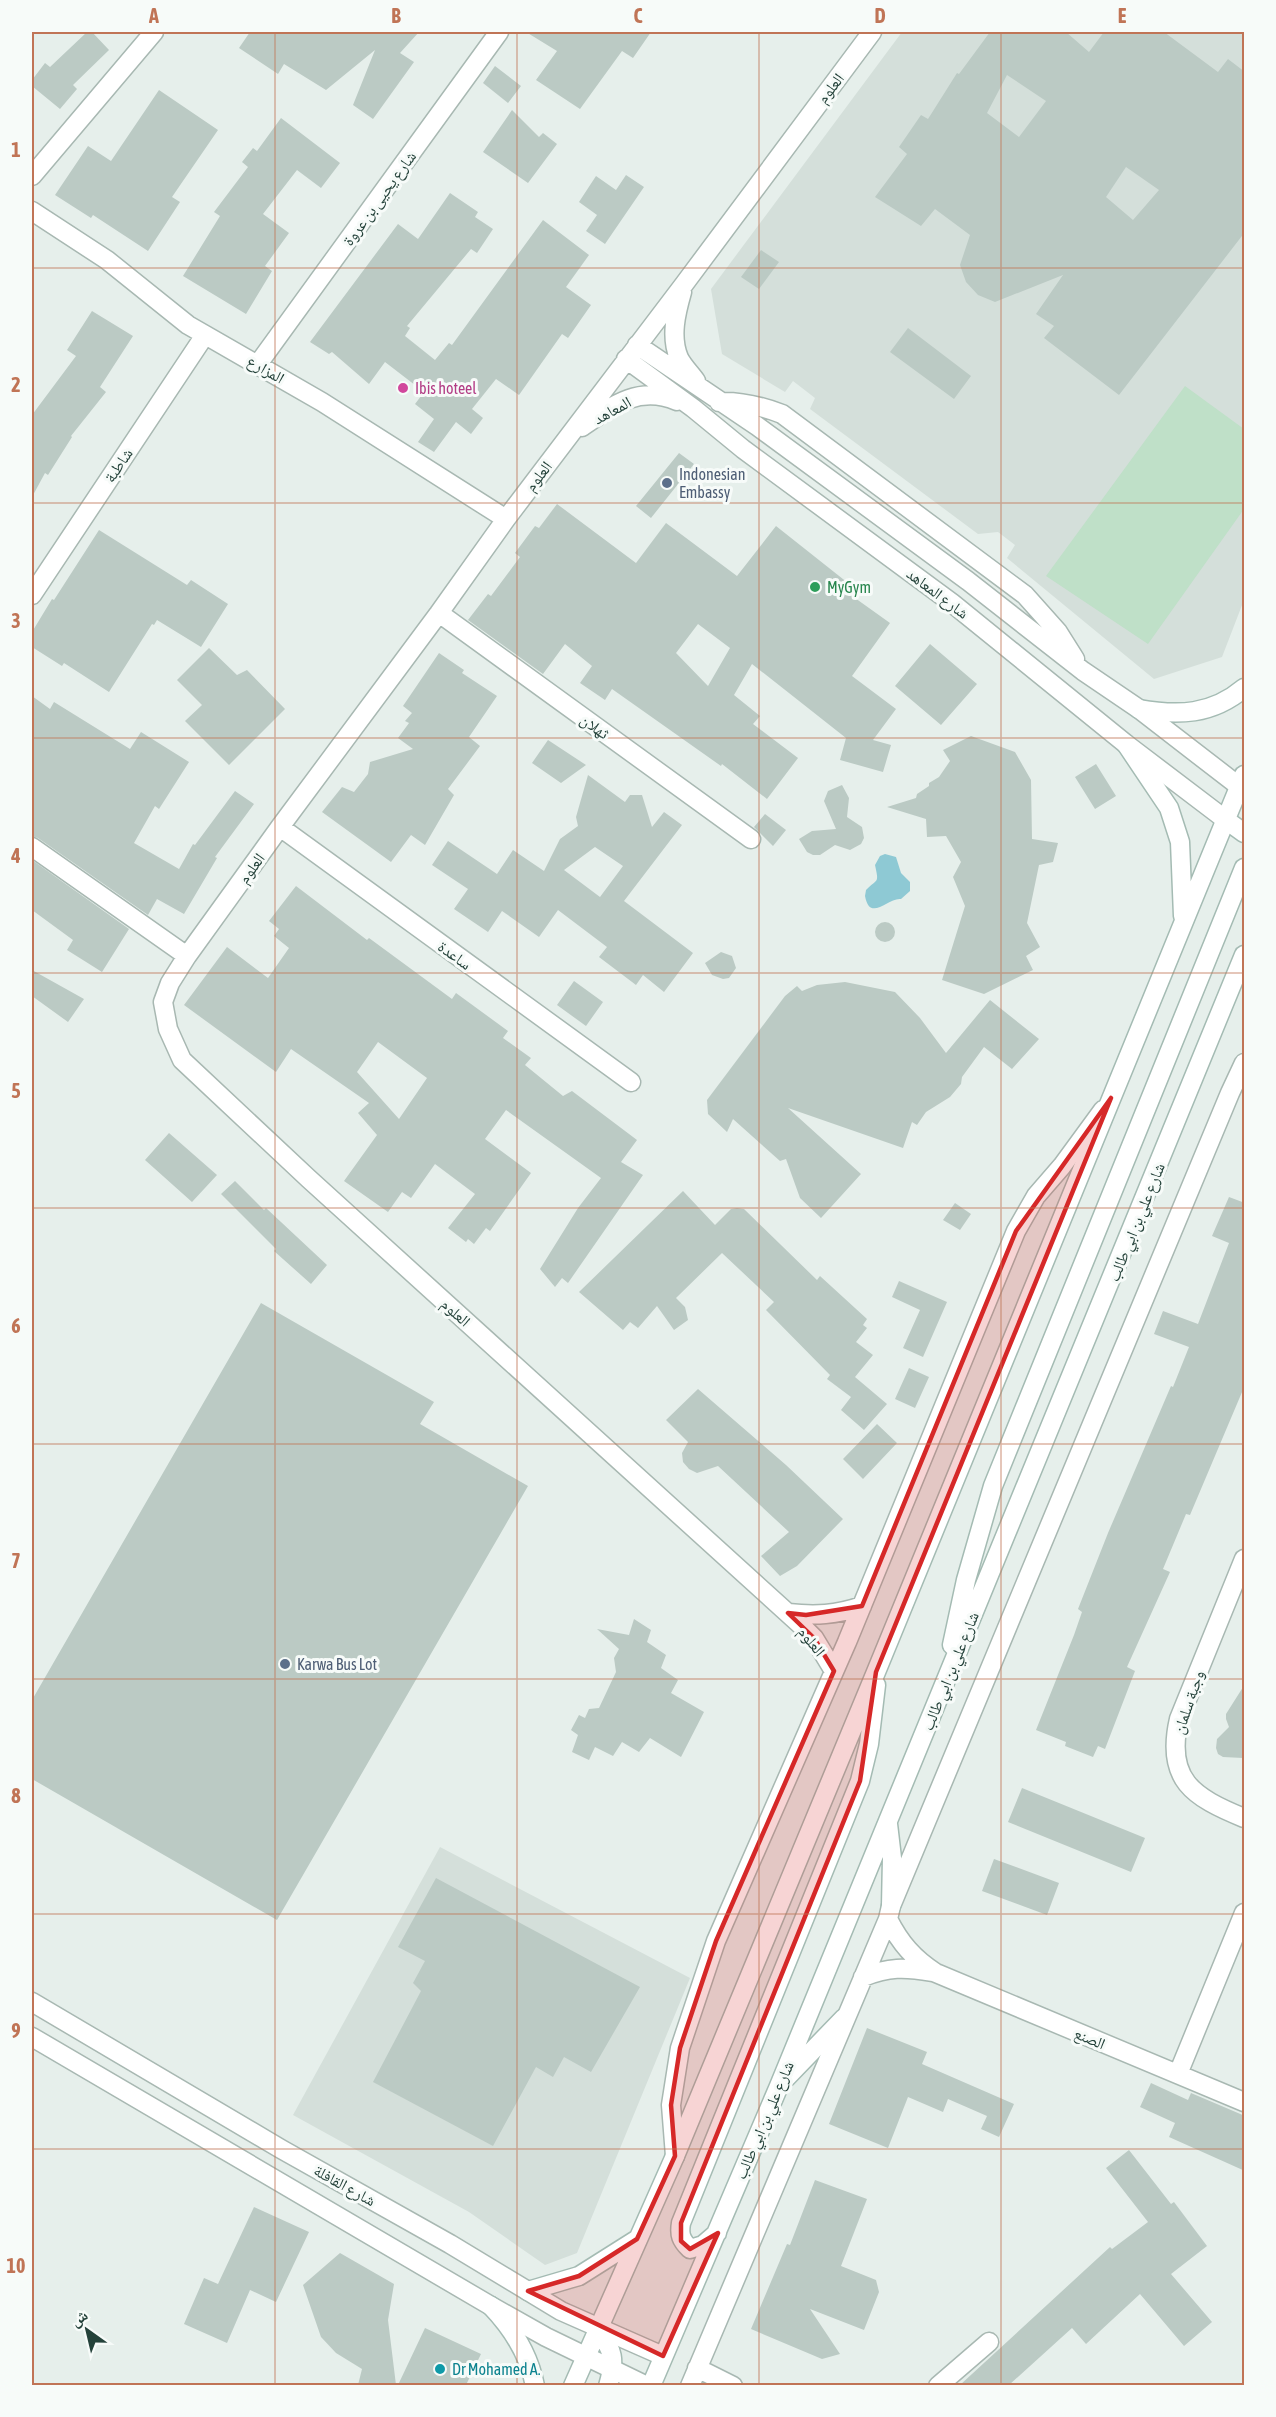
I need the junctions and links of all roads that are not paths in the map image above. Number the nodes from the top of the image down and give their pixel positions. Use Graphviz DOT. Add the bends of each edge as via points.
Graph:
graph roads {
  1 [pos="154,32"];
  2 [pos="499,32"];
  3 [pos="872,32"];
  4 [pos="32,176"];
  5 [pos="32,212"];
  6 [pos="685,283"];
  7 [pos="205,335"];
  8 [pos="631,352"];
  9 [pos="258,364"];
  10 [pos="712,397"];
  11 [pos="693,408"];
  12 [pos="568,436"];
  13 [pos="506,519"];
  14 [pos="32,595"];
  15 [pos="440,613"];
  16 [pos="1245,688"];
  17 [pos="1139,709"];
  18 [pos="1126,744"];
  19 [pos="1243,788"];
  20 [pos="1226,819"];
  21 [pos="280,827"];
  22 [pos="1245,833"];
  23 [pos="751,839"];
  24 [pos="32,847"];
  25 [pos="1245,868"];
  26 [pos="1183,924"];
  27 [pos="1245,955"];
  28 [pos="187,956"];
  29 [pos="1240,972"];
  30 [pos="1245,1063"];
  31 [pos="631,1082"];
  32 [pos="1111,1098"];
  33 [pos="1245,1559"];
  34 [pos="862,1606"];
  35 [pos="788,1613"];
  36 [pos="834,1671"];
  37 [pos="876,1672"];
  38 [pos="942,1691"];
  39 [pos="1245,1818"];
  40 [pos="888,1821"];
  41 [pos="889,1913"];
  42 [pos="1245,1913"];
  43 [pos="936,1973"];
  44 [pos="862,1977"];
  45 [pos="32,2002"];
  46 [pos="844,2018"];
  47 [pos="32,2037"];
  48 [pos="1178,2074"];
  49 [pos="779,2086"];
  50 [pos="1245,2102"];
  51 [pos="675,2156"];
  52 [pos="718,2233"];
  53 [pos="637,2239"];
  54 [pos="528,2291"];
  55 [pos="491,2306"];
  56 [pos="598,2328"];
  57 [pos="989,2342"];
  58 [pos="663,2356"];
  59 [pos="586,2357"];
  60 [pos="693,2377"];
  61 [pos="610,2378"];
  62 [pos="535,2385"];
  63 [pos="573,2385"];
  64 [pos="649,2385"];
  65 [pos="733,2385"];
  66 [pos="938,2385"];
  1 -- 4 [label="street"];
  2 -- 9 [label="street, شارع يحيى بن عروة"];
  3 -- 6 [label="street, العلوم"];
  5 -- 7 [label="street, المزارع" via="107,260"];
  6 -- 8 [label="street, العلوم"];
  6 -- 10 [label="street" via="674,335 679,358"];
  7 -- 9 [label="street, المزارع"];
  7 -- 14 [label="street, شاطبة"];
  8 -- 10 [label="street, شارع المعاهد"];
  8 -- 11 [label="street, شارع المعاهد"];
  8 -- 12 [label="street, العلوم"];
  9 -- 13 [label="street, المزارع"];
  10 -- 17 [label="street, شارع المعاهد" via="757,426"];
  11 -- 12 [label="street, المعاهد" via="664,396 640,395 603,412"];
  11 -- 18 [label="street, شارع المعاهد" via="952,603"];
  12 -- 13 [label="street, العلوم"];
  13 -- 15 [label="street, العلوم"];
  15 -- 21 [label="street, العلوم"];
  15 -- 23 [label="street, ثهلان"];
  16 -- 17 [label="street" via="1214,708 1197,712"];
  17 -- 19 [label="street, شارع المعاهد"];
  18 -- 20 [label="street, شارع المعاهد"];
  18 -- 26 [label="street" via="1169,808 1180,842"];
  19 -- 20 [label="street"];
  20 -- 22 [label="street, شارع المعاهد"];
  20 -- 26 [label="street"];
  21 -- 28 [label="street, العلوم"];
  21 -- 31 [label="street, ساعدة"];
  24 -- 28 [label="street"];
  25 -- 38 [label="street" via="993,1486 966,1580"];
  26 -- 32 [label="street"];
  27 -- 29 [label="street, شارع علي بن ابي طالب"];
  28 -- 35 [label="street, العلوم" via="163,1002 168,1029 182,1060"];
  29 -- 38 [label="street, شارع علي بن ابي طالب"];
  30 -- 41 [label="street, شارع علي بن ابي طالب"];
  32 -- 34 [label="street" via="1036,1196 1016,1231"];
  32 -- 37 [label="street"];
  33 -- 39 [label="street, وجبة سلمان" via="1174,1739 1176,1761 1184,1780 1199,1796"];
  34 -- 35 [label="street, العلوم" via="825,1616"];
  34 -- 36 [label="street"];
  35 -- 36 [label="street, العلوم" via="814,1638"];
  36 -- 51 [label="street" via="716,1941 680,2048 670,2105"];
  37 -- 51 [label="street"];
  37 -- 52 [label="street" via="875,1704 860,1781 686,2208 680,2233 681,2241 690,2249"];
  38 -- 40 [label="street, شارع علي بن ابي طالب"];
  40 -- 41 [label="street" via="892,1858"];
  40 -- 49 [label="street, شارع علي بن ابي طالب"];
  41 -- 43 [label="street, الصنع" via="906,1949"];
  41 -- 44 [label="street, شارع علي بن ابي طالب"];
  42 -- 48 [label="street"];
  43 -- 44 [label="street, الصنع" via="897,1967"];
  43 -- 48 [label="street, الصنع"];
  44 -- 46 [label="street, شارع علي بن ابي طالب"];
  45 -- 54 [label="street, شارع القافلة"];
  46 -- 49 [label="street"];
  46 -- 60 [label="street, شارع علي بن ابي طالب"];
  47 -- 55 [label="street, شارع القافلة"];
  48 -- 50 [label="street, الصنع"];
  49 -- 52 [label="street, شارع علي بن ابي طالب"];
  51 -- 53 [label="street"];
  52 -- 58 [label="street, شارع علي بن ابي طالب"];
  53 -- 54 [label="street" via="579,2276"];
  53 -- 56 [label="street"];
  54 -- 56 [label="street, شارع القافلة"];
  55 -- 59 [label="street, شارع القافلة"];
  55 -- 62 [label="street" via="518,2339"];
  56 -- 58 [label="street, شارع القافلة"];
  56 -- 59 [label="street"];
  56 -- 61 [label="street" via="613,2359"];
  57 -- 66 [label="street"];
  58 -- 64 [label="street, شارع علي بن ابي طالب"];
  59 -- 61 [label="street, شارع القافلة"];
  59 -- 63 [label="street"];
  60 -- 65 [label="street"];
  61 -- 64 [label="street, شارع القافلة"];
}
